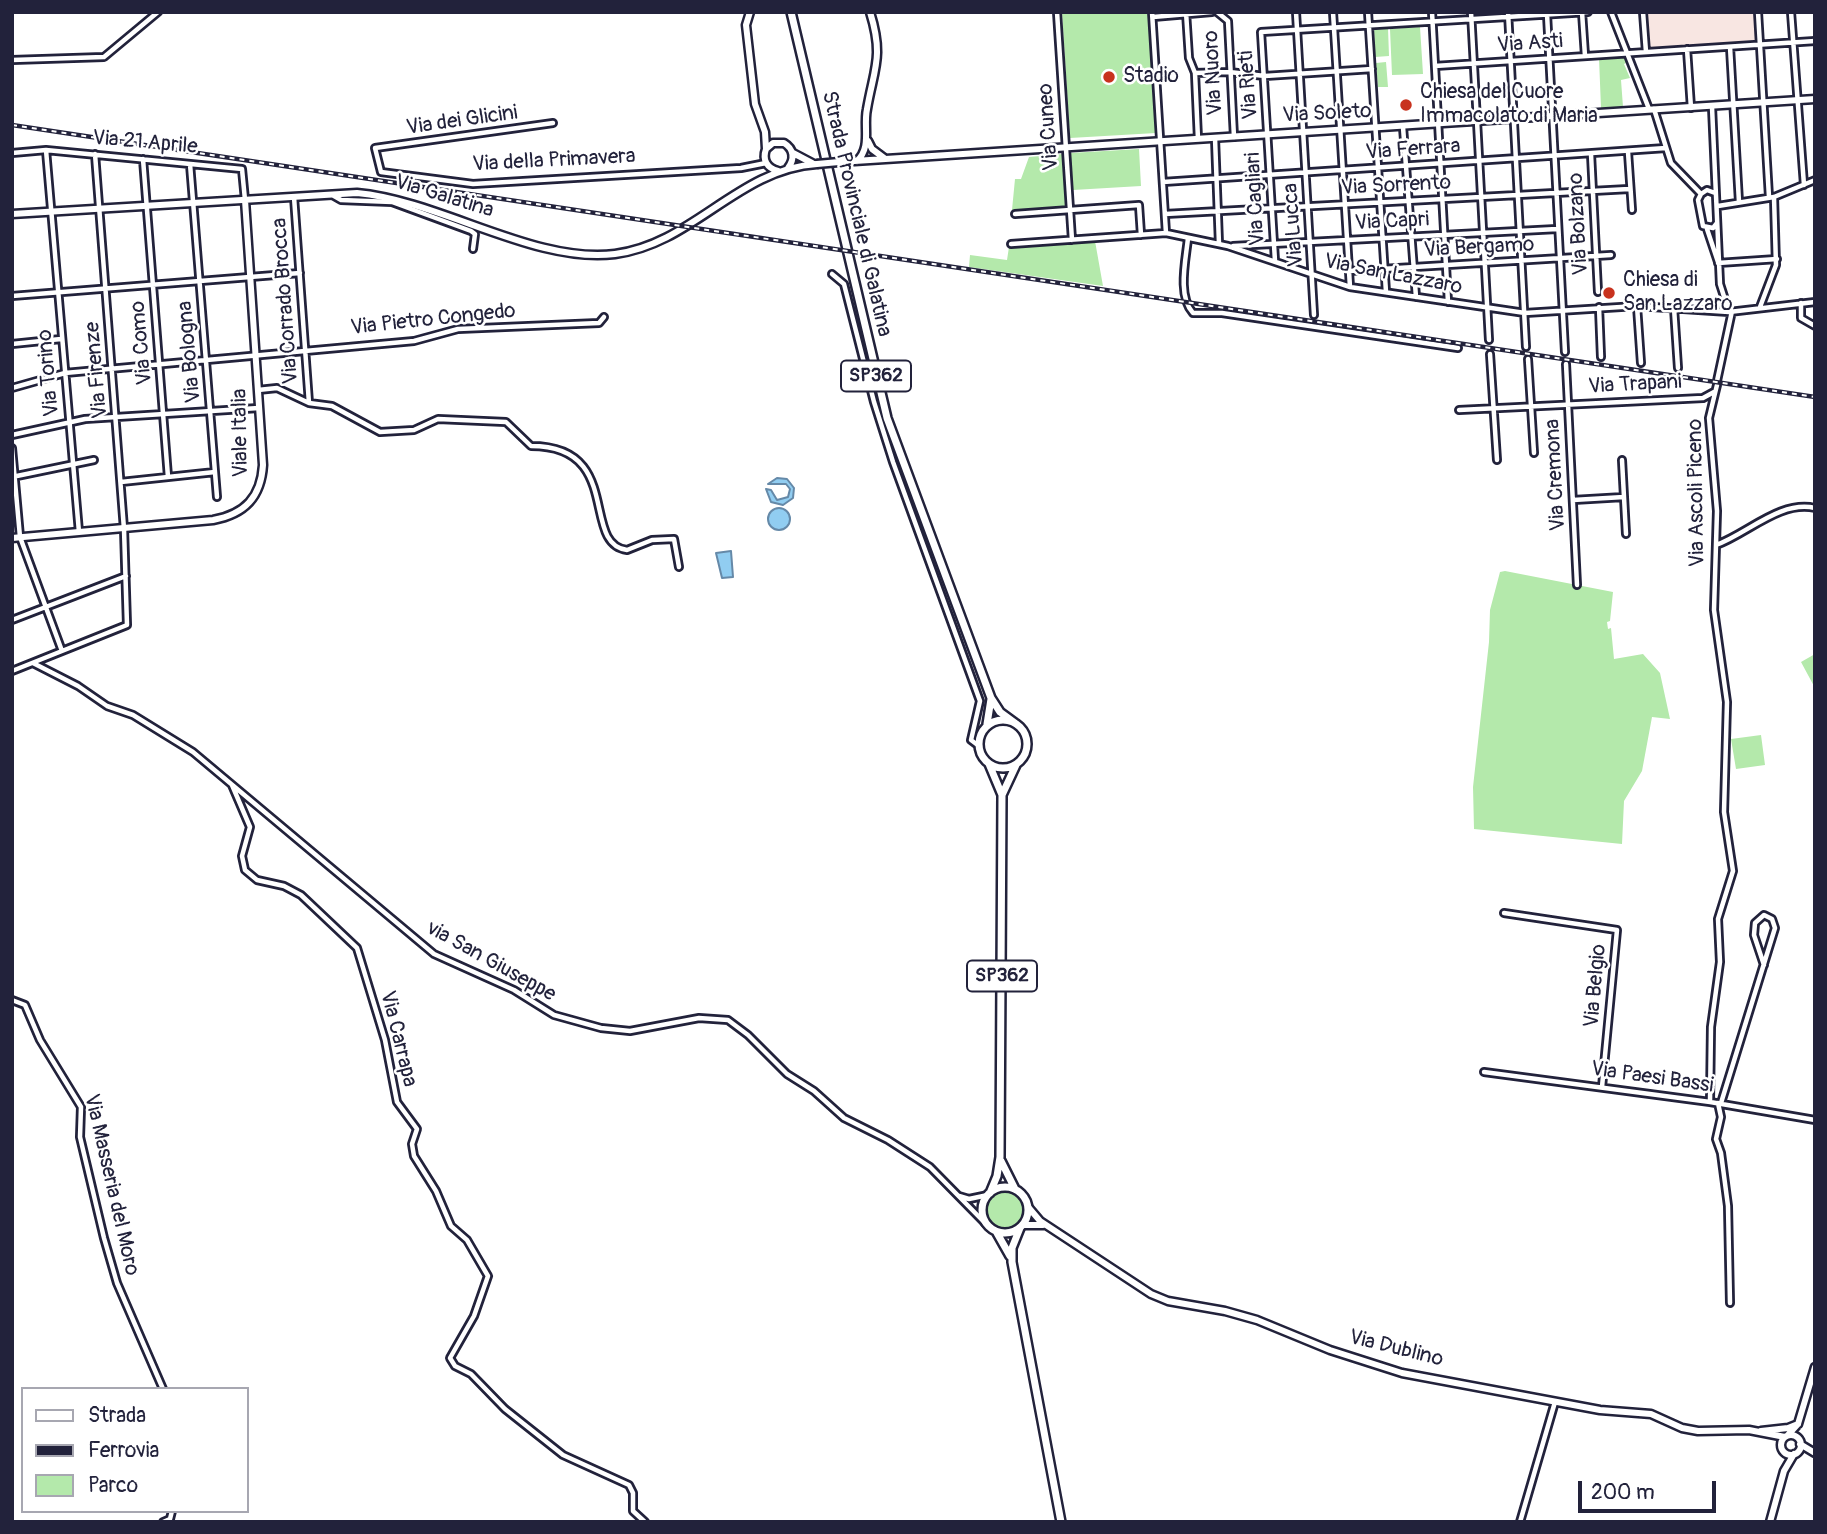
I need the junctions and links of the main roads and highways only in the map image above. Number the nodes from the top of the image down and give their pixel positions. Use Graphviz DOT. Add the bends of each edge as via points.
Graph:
graph roads {
  1 [pos="784,12"];
  2 [pos="791,12"];
  3 [pos="798,12"];
  4 [pos="798,42"];
  5 [pos="991,698"];
  6 [pos="1015,723"];
  7 [pos="985,727"];
  8 [pos="989,764"];
  9 [pos="1016,765"];
  10 [pos="1002,795"];
  11 [pos="1000,1157"];
  12 [pos="1015,1189"];
  13 [pos="989,1194"];
  14 [pos="1022,1227"];
  15 [pos="996,1232"];
  16 [pos="1012,1262"];
  17 [pos="1061,1522"];
  1 -- 4 [label="main road"];
  2 -- 4 [label="main road, Strada Provinciale di Galatina / SP362"];
  3 -- 4 [label="main road"];
  4 -- 5 [label="main road, Strada Provinciale di Galatina / SP362" via="897,462"];
  5 -- 6 [label="main road, Strada Provinciale di Galatina / SP362"];
  5 -- 7 [label="main road"];
  6 -- 7 [label="main road" via="1000,720"];
  6 -- 9 [label="main road, Strada Provinciale di Galatina / SP362" via="1027,744"];
  7 -- 8 [label="main road, Strada Provinciale di Galatina / SP362" via="979,746"];
  8 -- 9 [label="main road" via="999,768"];
  8 -- 10 [label="main road, Strada Provinciale di Galatina / SP362"];
  9 -- 10 [label="main road, Strada Provinciale di Galatina / SP362"];
  10 -- 11 [label="main road, Strada Provinciale di Galatina / SP362"];
  11 -- 12 [label="main road, Strada Provinciale di Galatina / SP362"];
  11 -- 13 [label="main road, Strada Provinciale di Galatina / SP362"];
  12 -- 13 [label="main road" via="1002,1187"];
  12 -- 14 [label="main road, Strada Provinciale di Galatina / SP362" via="1029,1208"];
  13 -- 15 [label="main road, Strada Provinciale di Galatina / SP362" via="982,1207 988,1226"];
  14 -- 15 [label="main road"];
  14 -- 16 [label="main road" via="1013,1242"];
  15 -- 16 [label="main road"];
  16 -- 17 [label="main road"];
}
